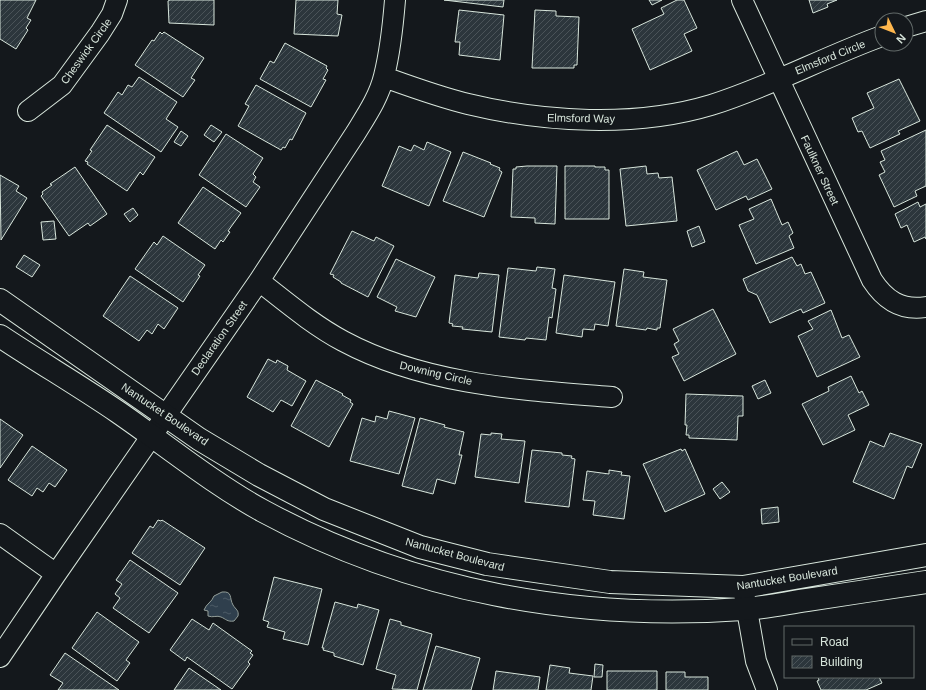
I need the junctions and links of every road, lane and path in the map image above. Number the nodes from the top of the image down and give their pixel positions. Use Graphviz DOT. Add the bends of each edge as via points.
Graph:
graph roads {
  1 [pos="117,0"];
  2 [pos="395,0"];
  3 [pos="742,0"];
  4 [pos="926,21"];
  5 [pos="914,25"];
  6 [pos="874,39"];
  7 [pos="384,77"];
  8 [pos="778,79"];
  9 [pos="28,111"];
  10 [pos="258,282"];
  11 [pos="0,300"];
  12 [pos="926,307"];
  13 [pos="0,336"];
  14 [pos="612,398"];
  15 [pos="166,415"];
  16 [pos="151,436"];
  17 [pos="0,534"];
  18 [pos="926,555"];
  19 [pos="56,574"];
  20 [pos="926,582"];
  21 [pos="743,587"];
  22 [pos="746,609"];
  23 [pos="0,657"];
  24 [pos="768,690"];
  1 -- 9 [label="street, Cheswick Circle" via="100,33 62,85"];
  2 -- 7 [label="street, Declaration Street"];
  3 -- 8 [label="street, Faulkner Street"];
  4 -- 5 [label="street"];
  6 -- 8 [label="street, Elmsford Circle"];
  7 -- 8 [label="street, Elmsford Way" via="467,104 507,112 553,118 599,119 639,118 710,105"];
  7 -- 10 [label="street, Declaration Street" via="368,114 342,157"];
  8 -- 12 [label="street, Faulkner Street" via="872,280 892,303 903,307"];
  10 -- 14 [label="street, Downing Circle" via="313,323 343,341 410,369 454,379"];
  10 -- 15 [label="street, Declaration Street"];
  11 -- 15 [label="street, Nantucket Boulevard"];
  13 -- 16 [label="street"];
  15 -- 16 [label="street, Declaration Street"];
  15 -- 21 [label="street, Nantucket Boulevard" via="199,439 288,491 324,509 420,547 486,564 610,582"];
  16 -- 19 [label="street, Declaration Street"];
  16 -- 22 [label="street" via="210,478 262,510 370,560 435,580 489,594 604,611 703,612"];
  17 -- 19 [label="street"];
  18 -- 21 [label="street, Nantucket Boulevard"];
  19 -- 23 [label="street, Declaration Street"];
  20 -- 22 [label="street"];
  21 -- 22 [label="street"];
  22 -- 24 [label="street" via="756,661"];
}
